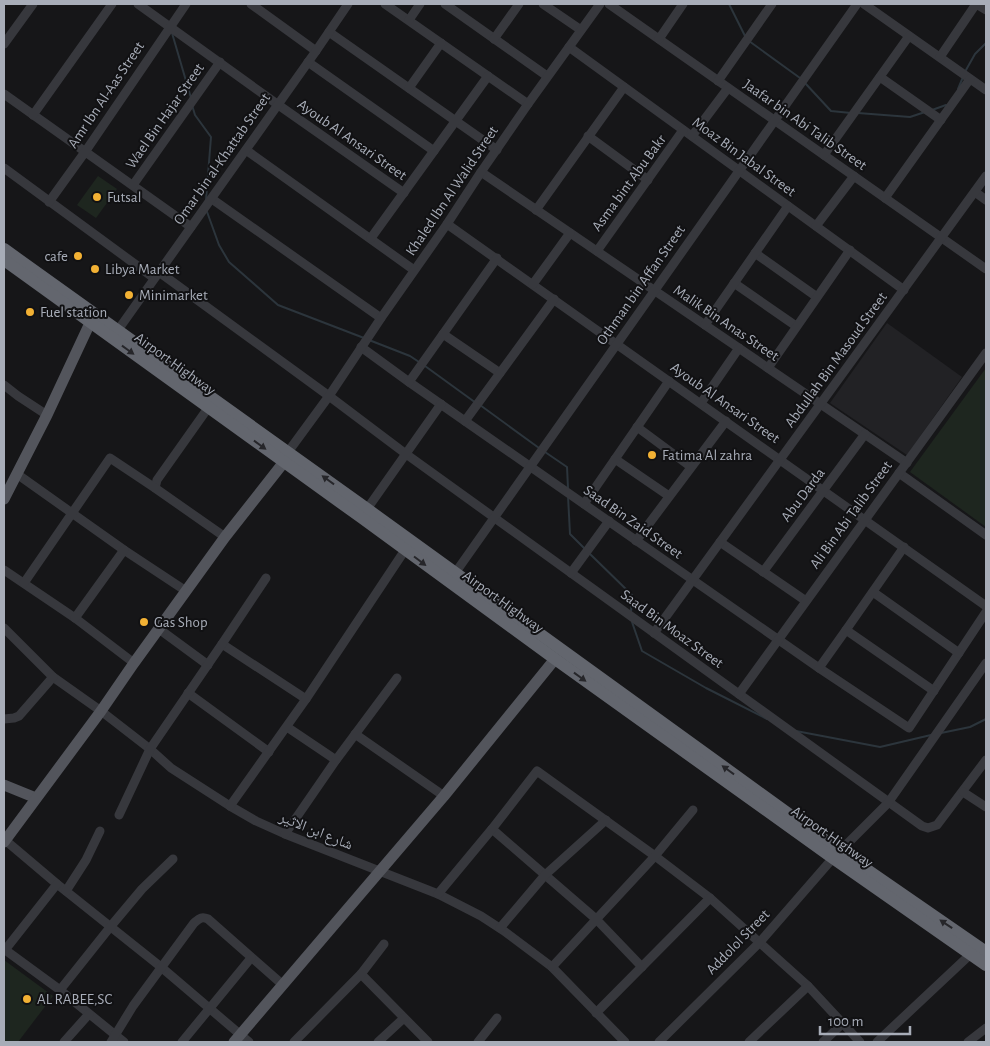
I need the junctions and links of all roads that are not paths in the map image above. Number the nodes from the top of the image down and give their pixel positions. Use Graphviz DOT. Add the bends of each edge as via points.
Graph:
graph roads {
  1 [pos="33,4"];
  2 [pos="112,4"];
  3 [pos="138,4"];
  4 [pos="186,4"];
  5 [pos="251,4"];
  6 [pos="268,4"];
  7 [pos="348,4"];
  8 [pos="385,4"];
  9 [pos="420,4"];
  10 [pos="445,4"];
  11 [pos="519,4"];
  12 [pos="543,4"];
  13 [pos="600,4"];
  14 [pos="609,4"];
  15 [pos="683,4"];
  16 [pos="772,4"];
  17 [pos="856,4"];
  18 [pos="864,4"];
  19 [pos="976,4"];
  20 [pos="986,10"];
  21 [pos="262,12"];
  22 [pos="409,20"];
  23 [pos="170,26"];
  24 [pos="581,30"];
  25 [pos="329,32"];
  26 [pos="909,36"];
  27 [pos="494,39"];
  28 [pos="660,40"];
  29 [pos="441,43"];
  30 [pos="4,44"];
  31 [pos="568,47"];
  32 [pos="316,51"];
  33 [pos="940,57"];
  34 [pos="220,62"];
  35 [pos="308,62"];
  36 [pos="488,76"];
  37 [pos="547,76"];
  38 [pos="880,77"];
  39 [pos="970,79"];
  40 [pos="718,81"];
  41 [pos="624,87"];
  42 [pos="409,88"];
  43 [pos="728,88"];
  44 [pos="986,90"];
  45 [pos="4,94"];
  46 [pos="278,104"];
  47 [pos="528,104"];
  48 [pos="33,115"];
  49 [pos="456,120"];
  50 [pos="774,120"];
  51 [pos="941,120"];
  52 [pos="684,130"];
  53 [pos="588,136"];
  54 [pos="692,136"];
  55 [pos="246,150"];
  56 [pos="497,150"];
  57 [pos="434,151"];
  58 [pos="85,152"];
  59 [pos="824,155"];
  60 [pos="4,168"];
  61 [pos="739,170"];
  62 [pos="481,172"];
  63 [pos="854,176"];
  64 [pos="986,176"];
  65 [pos="648,180"];
  66 [pos="132,186"];
  67 [pos="975,192"];
  68 [pos="404,193"];
  69 [pos="212,198"];
  70 [pos="886,198"];
  71 [pos="986,200"];
  72 [pos="49,202"];
  73 [pos="788,206"];
  74 [pos="536,210"];
  75 [pos="447,224"];
  76 [pos="816,226"];
  77 [pos="191,227"];
  78 [pos="570,232"];
  79 [pos="371,238"];
  80 [pos="941,238"];
  81 [pos="4,249"];
  82 [pos="850,250"];
  83 [pos="597,251"];
  84 [pos="755,253"];
  85 [pos="497,258"];
  86 [pos="4,260"];
  87 [pos="986,269"];
  88 [pos="414,270"];
  89 [pos="157,275"];
  90 [pos="734,283"];
  91 [pos="533,284"];
  92 [pos="654,290"];
  93 [pos="904,290"];
  94 [pos="817,297"];
  95 [pos="554,299"];
  96 [pos="381,318"];
  97 [pos="90,323"];
  98 [pos="705,325"];
  99 [pos="796,326"];
  100 [pos="109,328"];
  101 [pos="443,334"];
  102 [pos="617,343"];
  103 [pos="361,347"];
  104 [pos="739,348"];
  105 [pos="986,353"];
  106 [pos="768,368"];
  107 [pos="500,373"];
  108 [pos="669,381"];
  109 [pos="409,382"];
  110 [pos="4,384"];
  111 [pos="329,396"];
  112 [pos="701,403"];
  113 [pos="441,404"];
  114 [pos="821,404"];
  115 [pos="208,408"];
  116 [pos="47,415"];
  117 [pos="465,421"];
  118 [pos="726,421"];
  119 [pos="637,427"];
  120 [pos="865,434"];
  121 [pos="406,454"];
  122 [pos="287,457"];
  123 [pos="615,459"];
  124 [pos="780,459"];
  125 [pos="907,463"];
  126 [pos="530,466"];
  127 [pos="691,467"];
  128 [pos="899,473"];
  129 [pos="17,474"];
  130 [pos="155,488"];
  131 [pos="824,490"];
  132 [pos="669,496"];
  133 [pos="4,499"];
  134 [pos="584,504"];
  135 [pos="367,509"];
  136 [pos="72,514"];
  137 [pos="494,517"];
  138 [pos="865,520"];
  139 [pos="609,522"];
  140 [pos="986,536"];
  141 [pos="225,537"];
  142 [pos="636,541"];
  143 [pos="720,542"];
  144 [pos="904,547"];
  145 [pos="124,550"];
  146 [pos="405,550"];
  147 [pos="4,570"];
  148 [pos="763,572"];
  149 [pos="571,573"];
  150 [pos="452,577"];
  151 [pos="266,578"];
  152 [pos="693,580"];
  153 [pos="24,583"];
  154 [pos="186,592"];
  155 [pos="873,592"];
  156 [pos="806,601"];
  157 [pos="986,606"];
  158 [pos="986,612"];
  159 [pos="75,618"];
  160 [pos="4,628"];
  161 [pos="158,629"];
  162 [pos="846,630"];
  163 [pos="654,633"];
  164 [pos="778,640"];
  165 [pos="222,644"];
  166 [pos="959,654"];
  167 [pos="555,659"];
  168 [pos="134,663"];
  169 [pos="986,663"];
  170 [pos="208,665"];
  171 [pos="819,668"];
  172 [pos="53,677"];
  173 [pos="397,678"];
  174 [pos="934,691"];
  175 [pos="188,693"];
  176 [pos="739,694"];
  177 [pos="306,699"];
  178 [pos="100,711"];
  179 [pos="4,719"];
  180 [pos="287,727"];
  181 [pos="355,734"];
  182 [pos="150,749"];
  183 [pos="269,752"];
  184 [pos="336,760"];
  185 [pos="986,760"];
  186 [pos="4,785"];
  187 [pos="963,792"];
  188 [pos="4,794"];
  189 [pos="444,796"];
  190 [pos="33,801"];
  191 [pos="888,803"];
  192 [pos="230,806"];
  193 [pos="986,807"];
  194 [pos="693,810"];
  195 [pos="119,815"];
  196 [pos="606,820"];
  197 [pos="492,829"];
  198 [pos="100,831"];
  199 [pos="285,834"];
  200 [pos="4,841"];
  201 [pos="836,855"];
  202 [pos="655,856"];
  203 [pos="172,859"];
  204 [pos="380,871"];
  205 [pos="545,875"];
  206 [pos="57,884"];
  207 [pos="66,891"];
  208 [pos="438,894"];
  209 [pos="710,898"];
  210 [pos="596,919"];
  211 [pos="110,926"];
  212 [pos="500,928"];
  213 [pos="760,942"];
  214 [pos="384,944"];
  215 [pos="4,949"];
  216 [pos="978,951"];
  217 [pos="251,958"];
  218 [pos="986,965"];
  219 [pos="161,967"];
  220 [pos="552,967"];
  221 [pos="642,967"];
  222 [pos="361,974"];
  223 [pos="283,985"];
  224 [pos="808,986"];
  225 [pos="60,990"];
  226 [pos="210,1008"];
  227 [pos="596,1013"];
  228 [pos="89,1014"];
  229 [pos="404,1018"];
  230 [pos="497,1018"];
  231 [pos="843,1023"];
  232 [pos="986,1028"];
  233 [pos="113,1039"];
  234 [pos="241,1040"];
  235 [pos="64,1042"];
  236 [pos="124,1042"];
  237 [pos="182,1042"];
  238 [pos="294,1042"];
  239 [pos="378,1042"];
  240 [pos="428,1042"];
  241 [pos="478,1042"];
  242 [pos="625,1042"];
  243 [pos="659,1042"];
  244 [pos="749,1042"];
  245 [pos="823,1042"];
  246 [pos="860,1042"];
  247 [pos="877,1042"];
  248 [pos="968,1042"];
  1 -- 30 [label="street"];
  2 -- 48 [label="street"];
  3 -- 23 [label="street, Ayoub Al Ansari Street"];
  4 -- 23 [label="street, Amr Ibn Al-Aas Street"];
  5 -- 21 [label="street"];
  6 -- 21 [label="street"];
  7 -- 25 [label="street, Omar bin al-Khattab Street"];
  8 -- 22 [label="street"];
  9 -- 22 [label="street"];
  10 -- 27 [label="street"];
  11 -- 27 [label="street"];
  12 -- 24 [label="street"];
  13 -- 24 [label="street, Khaled Ibn Al Walid Street"];
  14 -- 28 [label="street, Jaafar bin Abi Talib Street"];
  15 -- 28 [label="street"];
  16 -- 40 [label="street"];
  17 -- 50 [label="street, Othman bin Affan Street"];
  18 -- 26 [label="street"];
  19 -- 20 [label="street"];
  19 -- 33 [label="street"];
  21 -- 32 [label="street"];
  22 -- 29 [label="street"];
  23 -- 34 [label="street, Ayoub Al Ansari Street"];
  23 -- 58 [label="street, Amr Ibn Al-Aas Street"];
  24 -- 31 [label="street, Khaled Ibn Al Walid Street"];
  25 -- 32 [label="street, Omar bin al-Khattab Street"];
  25 -- 42 [label="street"];
  26 -- 33 [label="street"];
  26 -- 38 [label="street"];
  27 -- 37 [label="street"];
  28 -- 40 [label="street, Jaafar bin Abi Talib Street"];
  29 -- 36 [label="street"];
  29 -- 42 [label="street"];
  31 -- 37 [label="street, Khaled Ibn Al Walid Street"];
  31 -- 41 [label="street, Moaz Bin Jabal Street"];
  32 -- 35 [label="street, Omar bin al-Khattab Street"];
  33 -- 39 [label="street"];
  34 -- 46 [label="street, Ayoub Al Ansari Street"];
  34 -- 66 [label="street, Wael Bin Hajar Street"];
  35 -- 46 [label="street, Omar bin al-Khattab Street"];
  35 -- 57 [label="street"];
  36 -- 47 [label="street"];
  36 -- 49 [label="street"];
  37 -- 47 [label="street, Khaled Ibn Al Walid Street"];
  38 -- 51 [label="street"];
  38 -- 59 [label="street"];
  39 -- 44 [label="street"];
  39 -- 51 [label="street"];
  40 -- 43 [label="street, Jaafar bin Abi Talib Street"];
  41 -- 52 [label="street, Moaz Bin Jabal Street"];
  41 -- 53 [label="street"];
  42 -- 49 [label="street"];
  43 -- 50 [label="street, Jaafar bin Abi Talib Street"];
  43 -- 54 [label="street"];
  45 -- 48 [label="street"];
  46 -- 55 [label="street, Omar bin al-Khattab Street"];
  46 -- 68 [label="street, Ayoub Al Ansari Street"];
  47 -- 56 [label="street, Khaled Ibn Al Walid Street"];
  48 -- 58 [label="street"];
  49 -- 56 [label="street"];
  49 -- 57 [label="street"];
  50 -- 59 [label="street, Jaafar bin Abi Talib Street"];
  50 -- 61 [label="street, Othman bin Affan Street"];
  51 -- 70 [label="street"];
  52 -- 54 [label="street, Moaz Bin Jabal Street"];
  52 -- 65 [label="street, Asma bint Abu Bakr"];
  53 -- 65 [label="street"];
  53 -- 74 [label="street"];
  54 -- 61 [label="street, Moaz Bin Jabal Street"];
  55 -- 69 [label="street, Omar bin al-Khattab Street"];
  55 -- 79 [label="street"];
  56 -- 62 [label="street, Khaled Ibn Al Walid Street"];
  57 -- 68 [label="street"];
  58 -- 66 [label="street"];
  58 -- 72 [label="street, Amr Ibn Al-Aas Street"];
  59 -- 63 [label="street, Jaafar bin Abi Talib Street"];
  60 -- 72 [label="street, Saad Bin Moaz Street"];
  61 -- 73 [label="street, Moaz Bin Jabal Street"];
  61 -- 92 [label="street, Othman bin Affan Street"];
  62 -- 74 [label="street, Malik Bin Anas Street"];
  62 -- 75 [label="street, Khaled Ibn Al Walid Street"];
  63 -- 70 [label="street, Jaafar bin Abi Talib Street"];
  63 -- 76 [label="street"];
  64 -- 67 [label="street, Abdullah Bin Masoud Street"];
  65 -- 83 [label="street, Asma bint Abu Bakr"];
  66 -- 77 [label="street"];
  67 -- 71 [label="street"];
  67 -- 80 [label="street, Abdullah Bin Masoud Street"];
  68 -- 79 [label="street"];
  69 -- 77 [label="street, Omar bin al-Khattab Street"];
  69 -- 96 [label="street"];
  70 -- 80 [label="street, Jaafar bin Abi Talib Street"];
  72 -- 89 [label="street, Saad Bin Moaz Street"];
  73 -- 76 [label="street, Moaz Bin Jabal Street"];
  73 -- 84 [label="street"];
  74 -- 78 [label="street, Malik Bin Anas Street"];
  75 -- 85 [label="street, Ayoub Al Ansari Street"];
  75 -- 88 [label="street, Khaled Ibn Al Walid Street"];
  76 -- 82 [label="street, Moaz Bin Jabal Street"];
  77 -- 89 [label="street, Omar bin al-Khattab Street"];
  78 -- 83 [label="street, Malik Bin Anas Street"];
  78 -- 91 [label="street"];
  79 -- 88 [label="street"];
  80 -- 87 [label="street, Jaafar bin Abi Talib Street"];
  80 -- 93 [label="street, Abdullah Bin Masoud Street"];
  81 -- 100 [label="highway, Airport Highway"];
  82 -- 93 [label="street, Moaz Bin Jabal Street"];
  82 -- 94 [label="street"];
  83 -- 92 [label="street, Malik Bin Anas Street"];
  84 -- 90 [label="street"];
  84 -- 94 [label="street"];
  85 -- 91 [label="street, Ayoub Al Ansari Street"];
  85 -- 101 [label="street"];
  86 -- 97 [label="highway, Airport Highway"];
  88 -- 96 [label="street, Khaled Ibn Al Walid Street"];
  89 -- 100 [label="street, Omar bin al-Khattab Street"];
  89 -- 111 [label="street, Saad Bin Moaz Street"];
  90 -- 98 [label="street"];
  90 -- 99 [label="street"];
  91 -- 95 [label="street, Ayoub Al Ansari Street"];
  92 -- 98 [label="street, Malik Bin Anas Street"];
  92 -- 102 [label="street, Othman bin Affan Street"];
  93 -- 114 [label="street, Abdullah Bin Masoud Street"];
  94 -- 99 [label="street"];
  95 -- 102 [label="street, Ayoub Al Ansari Street"];
  95 -- 107 [label="street"];
  96 -- 103 [label="street, Khaled Ibn Al Walid Street"];
  97 -- 100 [label="highway, Airport Highway"];
  97 -- 116 [label="main road"];
  98 -- 104 [label="street, Malik Bin Anas Street"];
  99 -- 106 [label="street"];
  100 -- 115 [label="highway, Airport Highway, one-way"];
  100 -- 122 [label="highway, Airport Highway"];
  101 -- 107 [label="street"];
  101 -- 109 [label="street"];
  102 -- 108 [label="street, Ayoub Al Ansari Street"];
  102 -- 126 [label="street, Othman bin Affan Street"];
  103 -- 109 [label="street, Saad Bin Zaid Street"];
  103 -- 111 [label="street, Khaled Ibn Al Walid Street"];
  104 -- 106 [label="street, Malik Bin Anas Street"];
  104 -- 112 [label="street"];
  105 -- 125 [label="street, Ali Bin Abi Talib Street"];
  106 -- 114 [label="street, Malik Bin Anas Street"];
  107 -- 117 [label="street"];
  108 -- 112 [label="street, Ayoub Al Ansari Street"];
  108 -- 119 [label="street"];
  109 -- 113 [label="street, Saad Bin Zaid Street"];
  110 -- 116 [label="street"];
  111 -- 121 [label="street, Saad Bin Moaz Street"];
  111 -- 122 [label="street, Khaled Ibn Al Walid Street"];
  112 -- 118 [label="street, Ayoub Al Ansari Street"];
  113 -- 117 [label="street, Saad Bin Zaid Street"];
  113 -- 121 [label="street"];
  114 -- 120 [label="street, Malik Bin Anas Street"];
  114 -- 124 [label="street, Abdullah Bin Masoud Street"];
  115 -- 122 [label="highway, Airport Highway, one-way"];
  115 -- 130 [label="street" via="157,480"];
  116 -- 129 [label="main road"];
  117 -- 126 [label="street, Saad Bin Zaid Street"];
  118 -- 124 [label="street, Ayoub Al Ansari Street"];
  118 -- 127 [label="street"];
  119 -- 123 [label="street"];
  119 -- 127 [label="street"];
  120 -- 125 [label="street, Malik Bin Anas Street"];
  120 -- 131 [label="street, Abu Darda"];
  121 -- 135 [label="street"];
  121 -- 137 [label="street, Saad Bin Moaz Street"];
  135 -- 122 [label="highway, Airport Highway, one-way"];
  122 -- 141 [label="main road"];
  122 -- 146 [label="highway, Airport Highway"];
  123 -- 132 [label="street"];
  123 -- 134 [label="street"];
  124 -- 131 [label="street, Ayoub Al Ansari Street"];
  124 -- 143 [label="street, Abdullah Bin Masoud Street"];
  125 -- 128 [label="street, Ali Bin Abi Talib Street"];
  126 -- 134 [label="street, Saad Bin Zaid Street"];
  126 -- 137 [label="street, Othman bin Affan Street"];
  127 -- 132 [label="street"];
  128 -- 138 [label="street, Ali Bin Abi Talib Street"];
  128 -- 140 [label="street"];
  129 -- 133 [label="main road"];
  129 -- 136 [label="street"];
  130 -- 136 [label="street" via="110,458"];
  130 -- 141 [label="street"];
  131 -- 138 [label="street, Ayoub Al Ansari Street"];
  131 -- 148 [label="street, Abu Darda"];
  132 -- 142 [label="street"];
  134 -- 139 [label="street, Saad Bin Zaid Street"];
  135 -- 150 [label="highway, Airport Highway"];
  136 -- 145 [label="street"];
  136 -- 153 [label="street"];
  137 -- 149 [label="street, Saad Bin Moaz Street"];
  137 -- 150 [label="street, Othman bin Affan Street"];
  138 -- 144 [label="street, Ayoub Al Ansari Street"];
  138 -- 156 [label="street, Ali Bin Abi Talib Street"];
  139 -- 142 [label="street, Saad Bin Zaid Street"];
  139 -- 149 [label="street"];
  141 -- 154 [label="main road"];
  142 -- 152 [label="street, Saad Bin Zaid Street"];
  143 -- 148 [label="street"];
  143 -- 152 [label="street, Abdullah Bin Masoud Street"];
  144 -- 155 [label="street"];
  144 -- 157 [label="street, Ayoub Al Ansari Street"];
  145 -- 154 [label="street"];
  145 -- 159 [label="street"];
  146 -- 150 [label="highway, Airport Highway, one-way"];
  146 -- 177 [label="street"];
  147 -- 153 [label="street"];
  148 -- 156 [label="street"];
  149 -- 163 [label="street, Saad Bin Moaz Street"];
  150 -- 167 [label="highway, Airport Highway"];
  201 -- 150 [label="highway, Airport Highway, one-way"];
  151 -- 165 [label="street"];
  152 -- 163 [label="street, Abdullah Bin Masoud Street"];
  152 -- 164 [label="street, Saad Bin Zaid Street"];
  153 -- 159 [label="street"];
  154 -- 161 [label="main road"];
  155 -- 162 [label="street"];
  155 -- 166 [label="street"];
  156 -- 164 [label="street, Ali Bin Abi Talib Street"];
  158 -- 166 [label="street"];
  159 -- 168 [label="street"];
  160 -- 172 [label="street, شارع ابن الاثير"];
  161 -- 168 [label="main road"];
  161 -- 170 [label="street"];
  162 -- 171 [label="street"];
  162 -- 174 [label="street"];
  163 -- 176 [label="street, Saad Bin Moaz Street"];
  164 -- 171 [label="street, Saad Bin Zaid Street"];
  164 -- 176 [label="street, Ali Bin Abi Talib Street"];
  165 -- 170 [label="street"];
  165 -- 177 [label="street"];
  166 -- 174 [label="street"];
  167 -- 189 [label="main road"];
  167 -- 201 [label="highway, Airport Highway, one-way"];
  168 -- 178 [label="main road"];
  169 -- 191 [label="street, Addolol Street"];
  170 -- 175 [label="street"];
  171 -- 174 [label="street, Saad Bin Zaid Street" via="909,728"];
  172 -- 178 [label="street, شارع ابن الاثير"];
  172 -- 179 [label="street" via="19,716"];
  173 -- 181 [label="street"];
  175 -- 182 [label="street"];
  175 -- 183 [label="street"];
  176 -- 191 [label="street, Saad Bin Moaz Street"];
  177 -- 180 [label="street"];
  178 -- 182 [label="street, شارع ابن الاثير"];
  178 -- 190 [label="main road"];
  180 -- 183 [label="street"];
  180 -- 184 [label="street"];
  181 -- 184 [label="street"];
  181 -- 189 [label="street"];
  182 -- 192 [label="street, شارع ابن الاثير" via="172,768"];
  182 -- 195 [label="street"];
  183 -- 192 [label="street"];
  184 -- 199 [label="street"];
  185 -- 187 [label="street"];
  186 -- 190 [label="main road"];
  187 -- 191 [label="street, Saad Bin Moaz Street" via="937,825 928,828"];
  187 -- 193 [label="street"];
  188 -- 190 [label="main road"];
  189 -- 204 [label="main road"];
  190 -- 200 [label="main road"];
  191 -- 201 [label="street, Addolol Street"];
  192 -- 199 [label="street, شارع ابن الاثير"];
  194 -- 202 [label="street"];
  196 -- 197 [label="street" via="537,771"];
  196 -- 202 [label="street"];
  196 -- 205 [label="street"];
  197 -- 205 [label="street"];
  197 -- 208 [label="street"];
  198 -- 207 [label="street"];
  199 -- 204 [label="street, شارع ابن الاثير"];
  200 -- 206 [label="street"];
  201 -- 213 [label="street, Addolol Street"];
  201 -- 216 [label="highway, Airport Highway"];
  202 -- 209 [label="street"];
  202 -- 210 [label="street"];
  203 -- 211 [label="street"];
  204 -- 208 [label="street, شارع ابن الاثير"];
  204 -- 223 [label="main road"];
  205 -- 210 [label="street"];
  205 -- 212 [label="street"];
  206 -- 207 [label="street"];
  206 -- 215 [label="street"];
  207 -- 211 [label="street"];
  208 -- 212 [label="street, شارع ابن الاثير"];
  209 -- 213 [label="street"];
  209 -- 221 [label="street"];
  210 -- 220 [label="street"];
  210 -- 221 [label="street"];
  211 -- 219 [label="street"];
  211 -- 225 [label="street"];
  212 -- 220 [label="street, شارع ابن الاثير"];
  213 -- 224 [label="street"];
  213 -- 243 [label="street, Addolol Street"];
  214 -- 222 [label="street"];
  215 -- 225 [label="street"];
  216 -- 218 [label="highway, Airport Highway"];
  216 -- 247 [label="street"];
  217 -- 219 [label="street" via="204,917 194,923"];
  217 -- 223 [label="street"];
  217 -- 226 [label="street"];
  219 -- 226 [label="street"];
  219 -- 233 [label="street"];
  220 -- 227 [label="street, شارع ابن الاثير"];
  221 -- 227 [label="street"];
  222 -- 229 [label="street"];
  222 -- 238 [label="street"];
  223 -- 234 [label="main road"];
  224 -- 231 [label="street"];
  224 -- 244 [label="street"];
  225 -- 228 [label="street"];
  226 -- 234 [label="street"];
  226 -- 237 [label="street"];
  227 -- 242 [label="street, شارع ابن الاثير"];
  228 -- 233 [label="street"];
  228 -- 235 [label="street"];
  229 -- 239 [label="street"];
  229 -- 240 [label="street"];
  230 -- 241 [label="street"];
  231 -- 245 [label="street"];
  231 -- 246 [label="street"];
  232 -- 248 [label="street"];
  233 -- 236 [label="street"];
}
